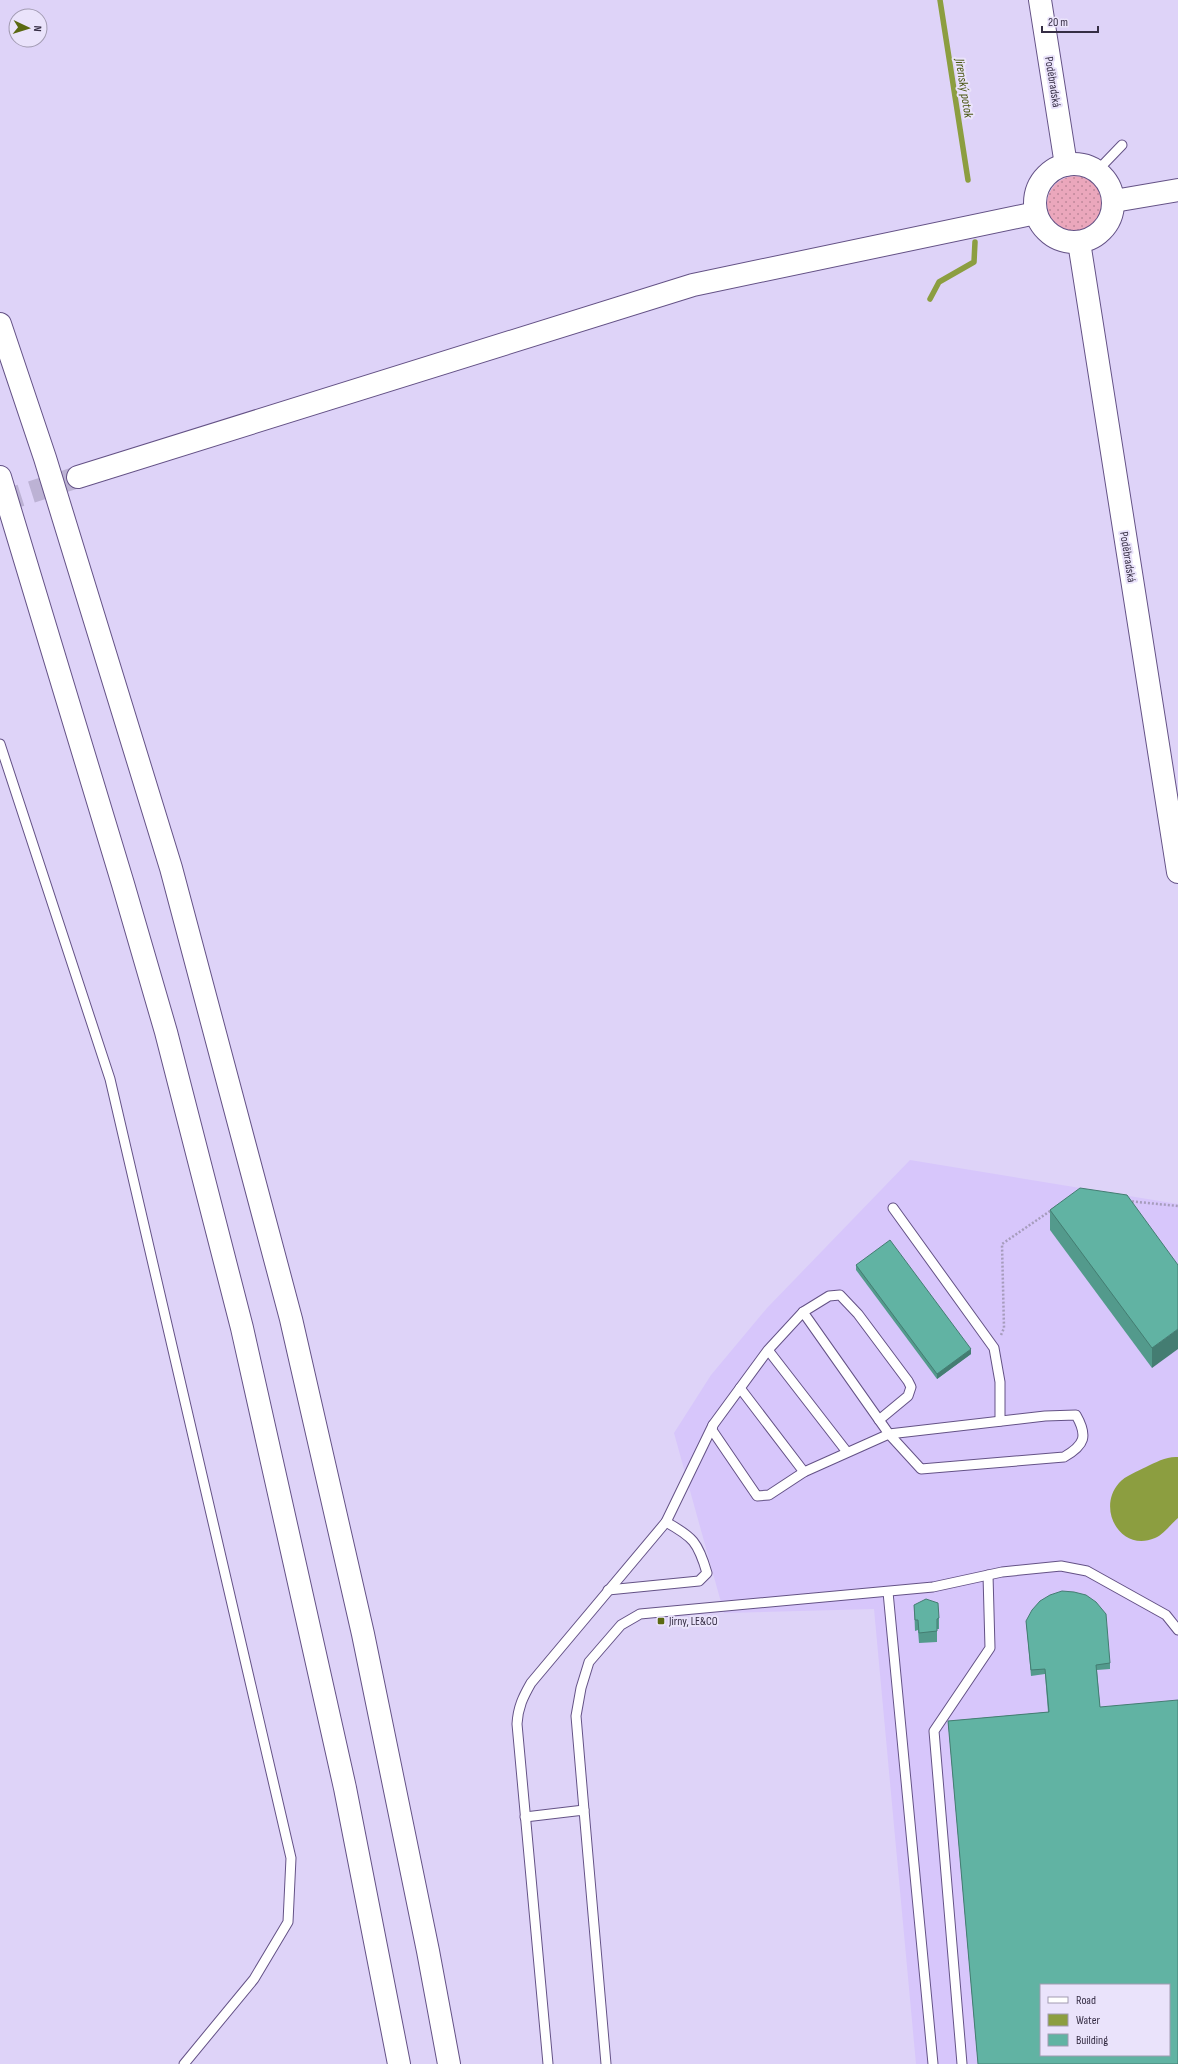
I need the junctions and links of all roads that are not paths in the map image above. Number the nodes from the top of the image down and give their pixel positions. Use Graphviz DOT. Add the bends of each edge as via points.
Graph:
graph roads {
  1 [pos="1040,0"];
  2 [pos="1122,145"];
  3 [pos="1066,165"];
  4 [pos="1097,171"];
  5 [pos="1178,190"];
  6 [pos="1114,201"];
  7 [pos="1036,213"];
  8 [pos="1079,242"];
  9 [pos="0,324"];
  10 [pos="0,477"];
  11 [pos="78,477"];
  12 [pos="0,744"];
  13 [pos="1178,872"];
  14 [pos="893,1208"];
  15 [pos="803,1312"];
  16 [pos="768,1350"];
  17 [pos="740,1388"];
  18 [pos="878,1420"];
  19 [pos="1000,1421"];
  20 [pos="713,1425"];
  21 [pos="888,1434"];
  22 [pos="846,1452"];
  23 [pos="804,1472"];
  24 [pos="666,1522"];
  25 [pos="988,1575"];
  26 [pos="608,1590"];
  27 [pos="888,1592"];
  28 [pos="1178,1630"];
  29 [pos="584,1810"];
  30 [pos="525,1817"];
  31 [pos="184,2064"];
  32 [pos="399,2064"];
  33 [pos="450,2064"];
  34 [pos="548,2064"];
  35 [pos="606,2064"];
  36 [pos="933,2064"];
  37 [pos="962,2064"];
  1 -- 3 [label="main road, Poděbradská"];
  2 -- 4 [label="lane"];
  3 -- 4 [label="main road" via="1088,166"];
  3 -- 7 [label="main road" via="1052,171 1041,182 1036,197"];
  4 -- 6 [label="main road" via="1106,179"];
  5 -- 6 [label="main road"];
  6 -- 8 [label="main road" via="1108,224 1100,233"];
  7 -- 8 [label="main road" via="1047,232 1057,239"];
  7 -- 11 [label="main road" via="693,285"];
  8 -- 13 [label="main road, Poděbradská"];
  9 -- 33 [label="main road" via="47,465 171,868 291,1319 363,1634"];
  10 -- 32 [label="main road" via="157,1002 240,1321 344,1788"];
  12 -- 31 [label="lane" via="110,1079 291,1858 288,1922 254,1979"];
  14 -- 19 [label="lane" via="994,1348 1000,1382"];
  15 -- 16 [label="lane"];
  15 -- 18 [label="lane"];
  15 -- 18 [label="lane" via="829,1296 840,1295 858,1314 908,1381 911,1388 908,1396"];
  16 -- 17 [label="lane"];
  16 -- 22 [label="lane"];
  17 -- 20 [label="lane"];
  17 -- 23 [label="lane"];
  18 -- 21 [label="lane"];
  19 -- 21 [label="lane"];
  19 -- 21 [label="lane" via="1076,1415 1081,1424 1083,1439 1078,1449 1064,1457 920,1469"];
  20 -- 23 [label="lane" via="712,1430 757,1496 769,1495"];
  20 -- 24 [label="lane"];
  21 -- 22 [label="lane"];
  22 -- 23 [label="lane"];
  24 -- 26 [label="lane"];
  24 -- 26 [label="lane" via="688,1534 701,1551 707,1573 699,1581"];
  25 -- 27 [label="lane" via="933,1587"];
  25 -- 28 [label="lane" via="1061,1566 1087,1571 1166,1615"];
  25 -- 37 [label="lane" via="990,1648 934,1731"];
  26 -- 30 [label="lane" via="531,1683 521,1699 517,1724"];
  27 -- 29 [label="lane" via="640,1614 621,1625 589,1662 581,1688 576,1716"];
  27 -- 36 [label="lane"];
  29 -- 30 [label="lane"];
  29 -- 35 [label="lane"];
  30 -- 34 [label="lane"];
}
